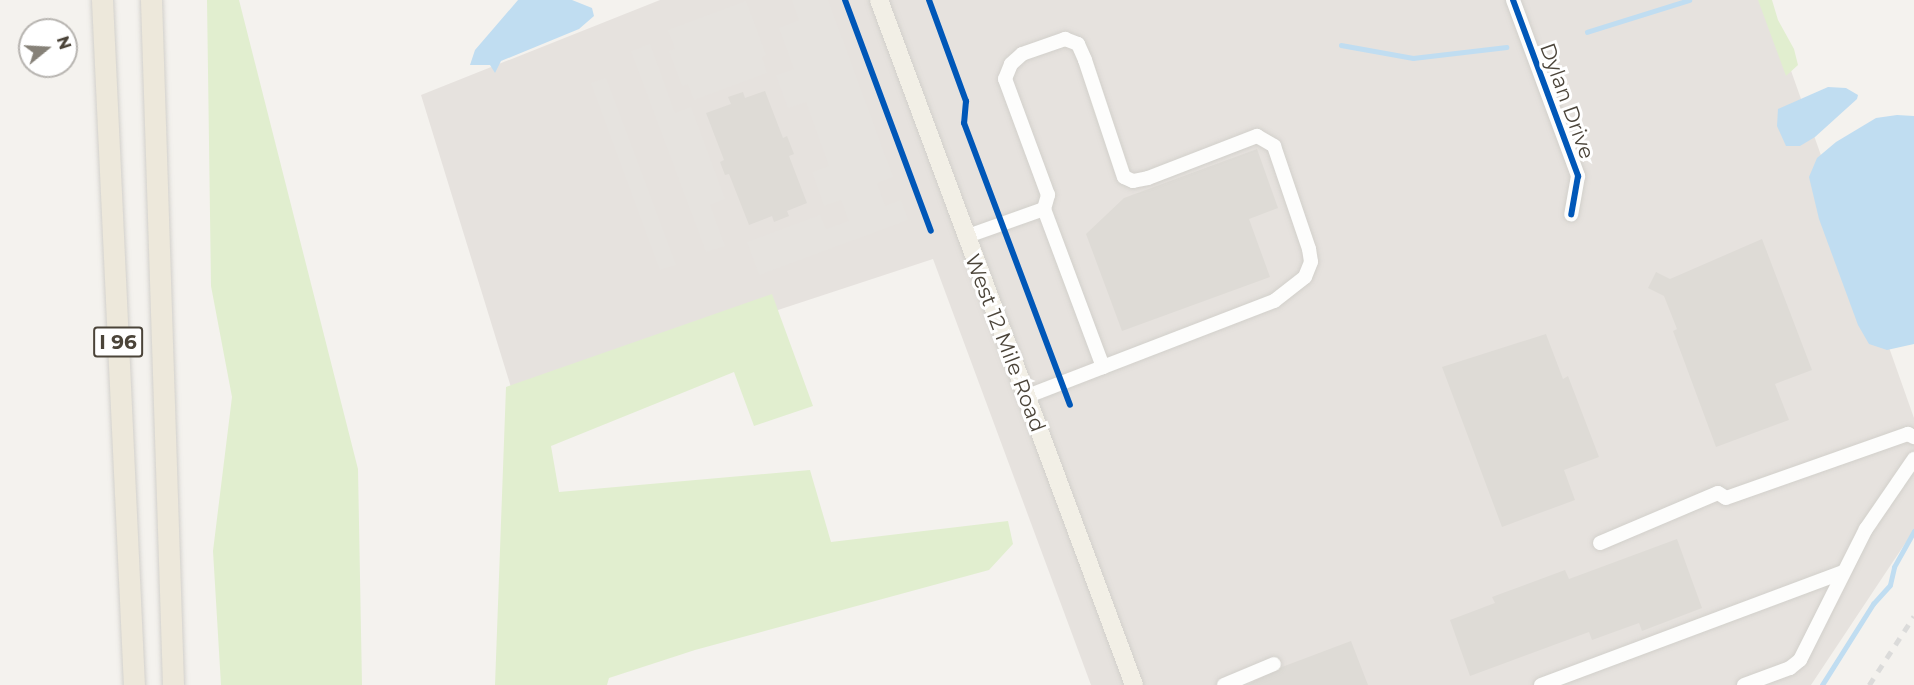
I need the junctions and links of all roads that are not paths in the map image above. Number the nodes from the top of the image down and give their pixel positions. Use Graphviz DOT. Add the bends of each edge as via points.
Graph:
graph roads {
  1 [pos="102,0"];
  2 [pos="151,0"];
  3 [pos="879,0"];
  4 [pos="1513,0"];
  5 [pos="1044,209"];
  6 [pos="1571,214"];
  7 [pos="965,237"];
  8 [pos="1103,367"];
  9 [pos="1025,397"];
  10 [pos="1914,437"];
  11 [pos="1914,459"];
  12 [pos="1600,543"];
  13 [pos="1844,572"];
  14 [pos="1274,664"];
  15 [pos="134,685"];
  16 [pos="173,685"];
  17 [pos="1134,685"];
  18 [pos="1224,685"];
  19 [pos="1541,685"];
  20 [pos="1744,685"];
  1 -- 15 [label="highway, I 96"];
  2 -- 16 [label="highway, I 96"];
  3 -- 7 [label="main road, West 12 Mile Road"];
  4 -- 6 [label="street, Dylan Drive" via="1578,176"];
  5 -- 7 [label="street"];
  5 -- 8 [label="street"];
  5 -- 8 [label="street" via="1048,195 1005,79 1011,64 1022,54 1065,39 1078,44 1085,60 1124,177 1133,181 1148,178 1257,136 1274,146 1309,249 1311,262 1305,277 1274,302"];
  7 -- 9 [label="main road, West 12 Mile Road"];
  8 -- 9 [label="street"];
  9 -- 17 [label="main road, West 12 Mile Road"];
  10 -- 12 [label="street" via="1908,434 1726,498 1718,493"];
  11 -- 13 [label="street" via="1866,529"];
  13 -- 19 [label="street"];
  13 -- 20 [label="street" via="1800,660 1790,668"];
  14 -- 18 [label="street"];
}
